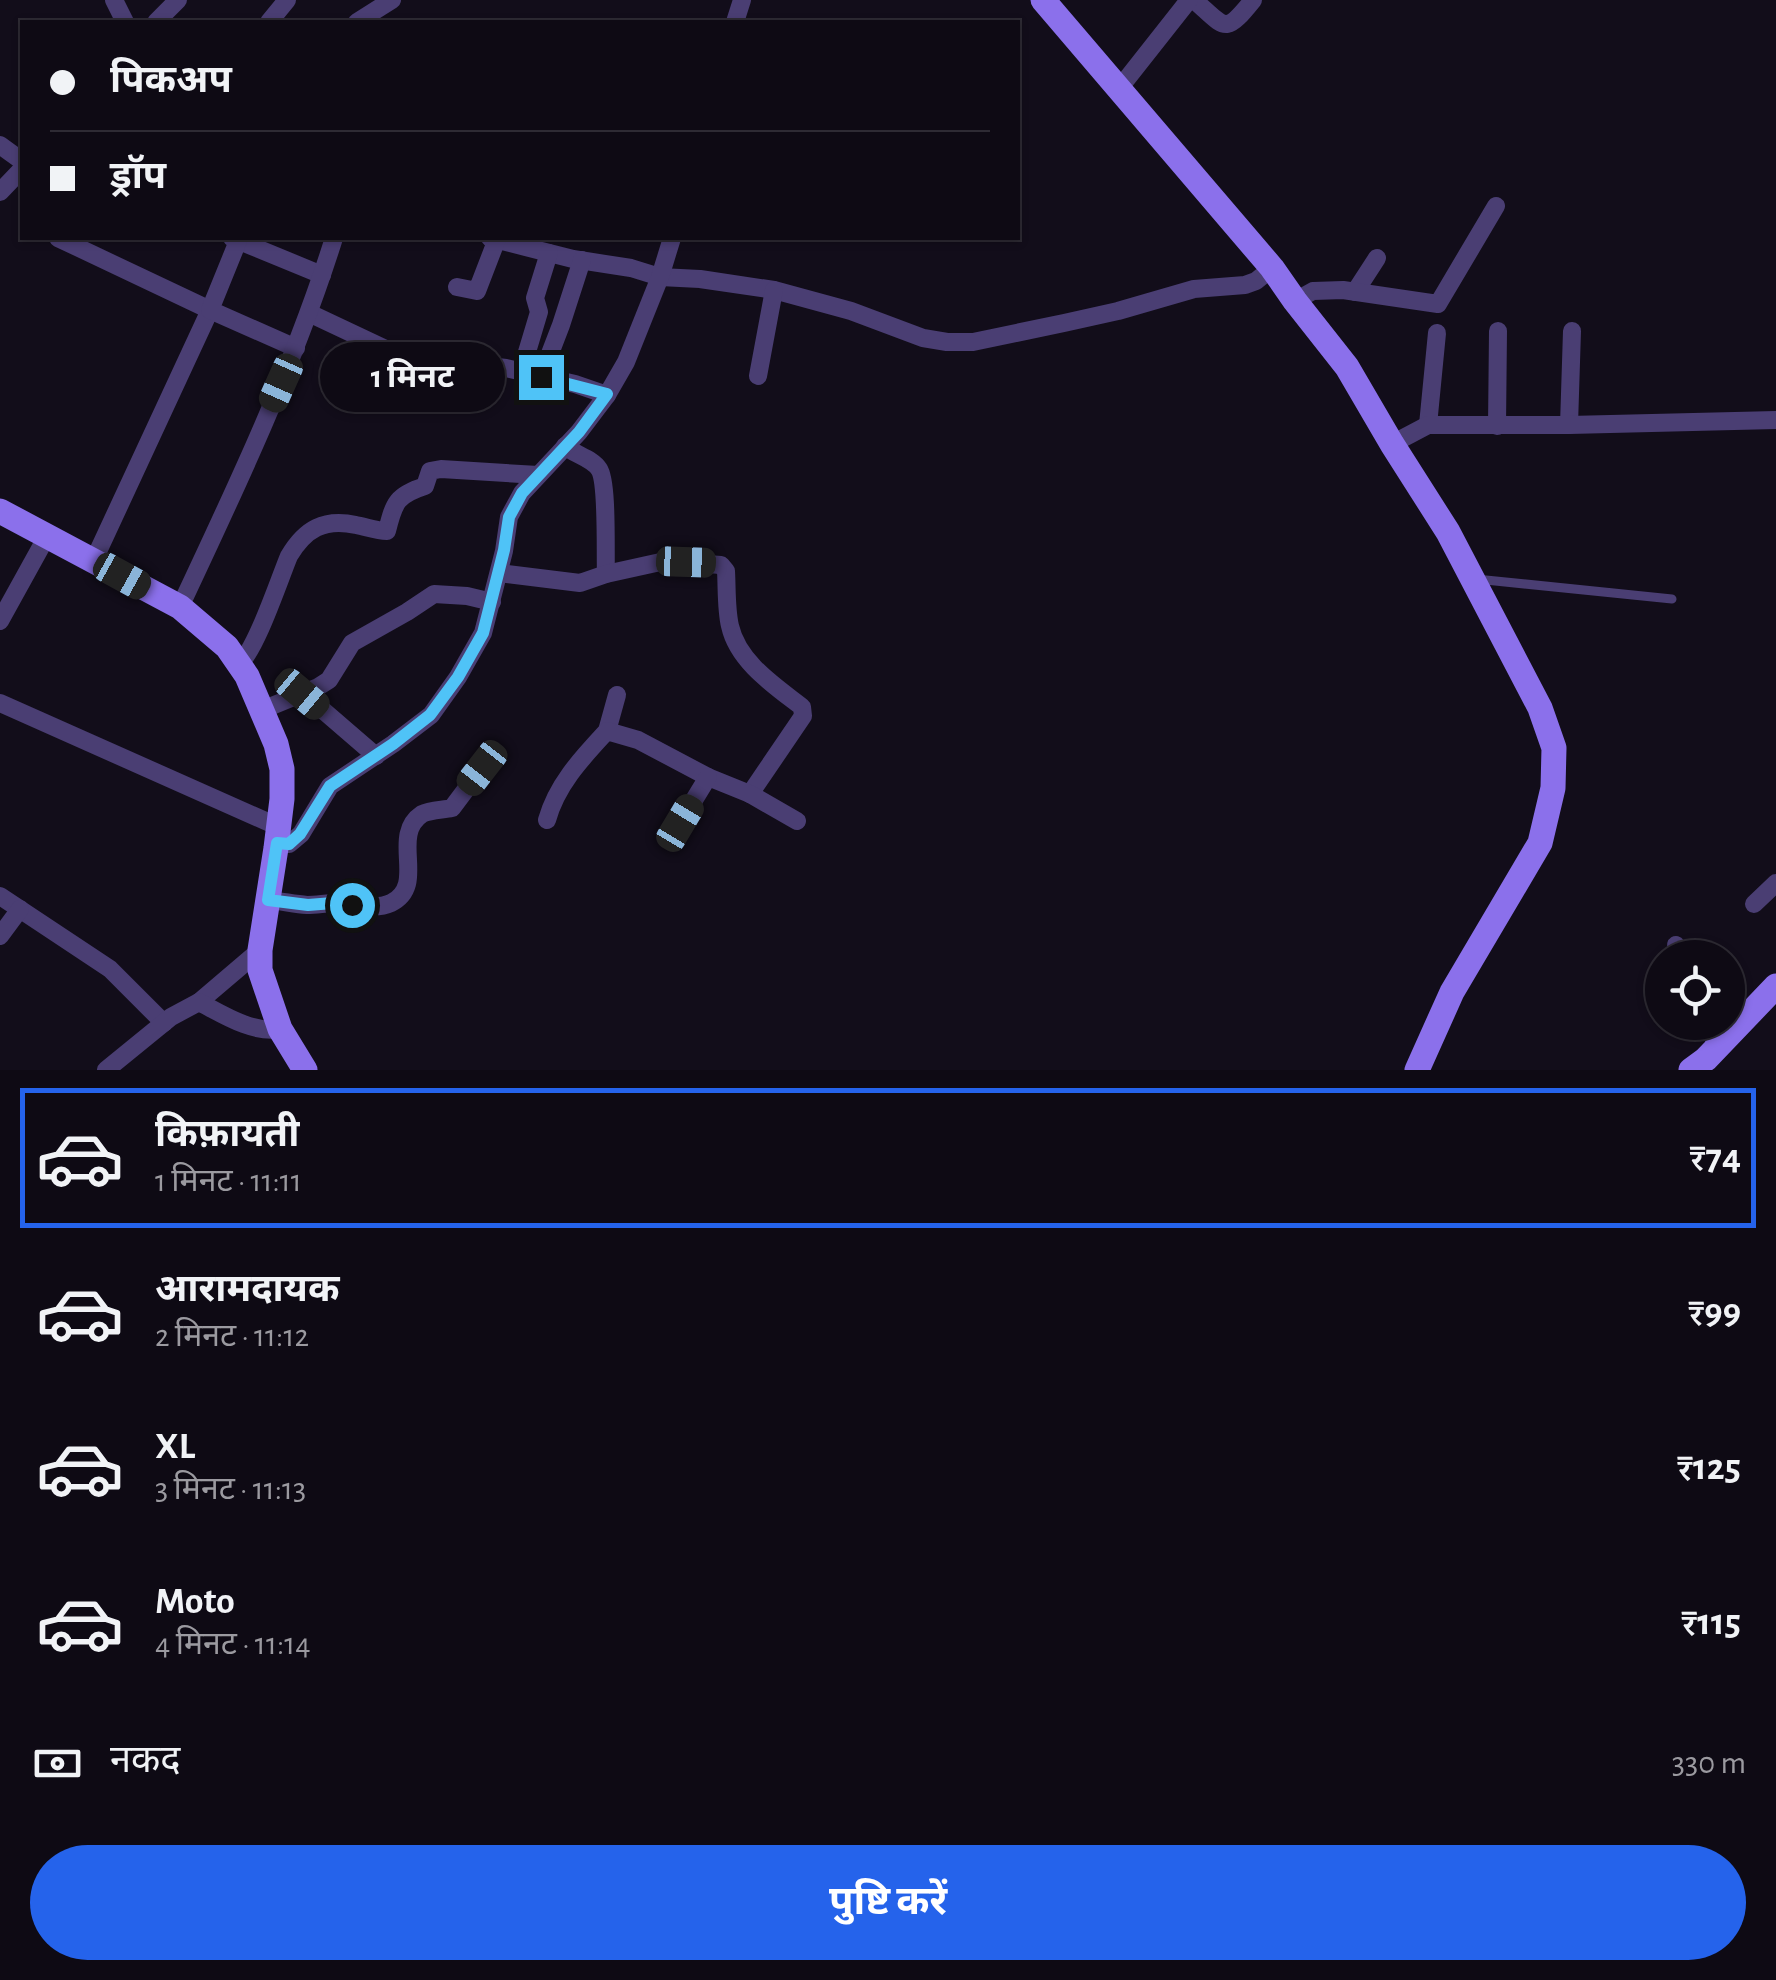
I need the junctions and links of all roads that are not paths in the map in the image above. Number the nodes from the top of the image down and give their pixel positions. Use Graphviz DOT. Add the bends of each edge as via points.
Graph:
graph roads {
  1 [pos="178,0"];
  2 [pos="287,0"];
  3 [pos="392,0"];
  4 [pos="1043,0"];
  5 [pos="1191,0"];
  6 [pos="1254,0"];
  7 [pos="158,20"];
  8 [pos="271,20"];
  9 [pos="360,20"];
  10 [pos="1118,90"];
  11 [pos="20,171"];
  12 [pos="0,192"];
  13 [pos="1496,206"];
  14 [pos="62,240"];
  15 [pos="235,240"];
  16 [pos="237,240"];
  17 [pos="333,240"];
  18 [pos="492,240"];
  19 [pos="501,240"];
  20 [pos="671,240"];
  21 [pos="549,252"];
  22 [pos="1377,258"];
  23 [pos="582,260"];
  24 [pos="1272,268"];
  25 [pos="322,275"];
  26 [pos="660,278"];
  27 [pos="457,288"];
  28 [pos="774,290"];
  29 [pos="1355,292"];
  30 [pos="1295,302"];
  31 [pos="210,310"];
  32 [pos="309,313"];
  33 [pos="1498,331"];
  34 [pos="1572,331"];
  35 [pos="1437,333"];
  36 [pos="296,348"];
  37 [pos="520,372"];
  38 [pos="758,376"];
  39 [pos="541,377"];
  40 [pos="607,394"];
  41 [pos="1776,420"];
  42 [pos="1428,425"];
  43 [pos="1569,425"];
  44 [pos="1496,426"];
  45 [pos="1392,444"];
  46 [pos="565,446"];
  47 [pos="538,476"];
  48 [pos="0,511"];
  49 [pos="47,536"];
  50 [pos="94,560"];
  51 [pos="499,573"];
  52 [pos="606,574"];
  53 [pos="1473,578"];
  54 [pos="1672,599"];
  55 [pos="492,602"];
  56 [pos="180,608"];
  57 [pos="0,621"];
  58 [pos="238,664"];
  59 [pos="302,694"];
  60 [pos="617,695"];
  61 [pos="0,703"];
  62 [pos="262,710"];
  63 [pos="607,731"];
  64 [pos="376,756"];
  65 [pos="482,768"];
  66 [pos="708,777"];
  67 [pos="750,794"];
  68 [pos="546,820"];
  69 [pos="797,821"];
  70 [pos="680,823"];
  71 [pos="278,835"];
  72 [pos="1776,884"];
  73 [pos="0,896"];
  74 [pos="268,900"];
  75 [pos="1754,904"];
  76 [pos="20,910"];
  77 [pos="0,936"];
  78 [pos="260,960"];
  79 [pos="1776,986"];
  80 [pos="199,1002"];
  81 [pos="164,1023"];
  82 [pos="280,1029"];
  83 [pos="1707,1054"];
  84 [pos="106,1070"];
  85 [pos="305,1070"];
  86 [pos="1417,1070"];
  1 -- 7 [label="street"];
  2 -- 8 [label="street"];
  3 -- 9 [label="street"];
  4 -- 10 [label="main road"];
  5 -- 6 [label="street" via="1229,25"];
  5 -- 10 [label="street"];
  10 -- 24 [label="main road"];
  11 -- 12 [label="street"];
  13 -- 29 [label="street" via="1438,304"];
  14 -- 31 [label="street"];
  15 -- 31 [label="street"];
  16 -- 25 [label="street"];
  17 -- 25 [label="street"];
  18 -- 27 [label="street" via="477,291"];
  19 -- 21 [label="street"];
  20 -- 26 [label="street"];
  21 -- 23 [label="street"];
  21 -- 37 [label="street"];
  22 -- 29 [label="street"];
  23 -- 26 [label="street"];
  23 -- 39 [label="street"];
  24 -- 28 [label="street" via="1245,285 1194,289 974,342 922,338"];
  24 -- 30 [label="main road"];
  25 -- 32 [label="street"];
  26 -- 28 [label="street"];
  26 -- 40 [label="street"];
  28 -- 38 [label="street"];
  29 -- 30 [label="street" via="1313,291"];
  30 -- 45 [label="main road" via="1347,367"];
  31 -- 36 [label="street"];
  31 -- 50 [label="street"];
  32 -- 36 [label="street"];
  32 -- 37 [label="street" via="432,371 480,365"];
  33 -- 44 [label="street"];
  34 -- 43 [label="street"];
  35 -- 42 [label="street"];
  36 -- 56 [label="street"];
  37 -- 39 [label="street"];
  39 -- 40 [label="street"];
  40 -- 46 [label="street"];
  41 -- 43 [label="street"];
  42 -- 44 [label="street"];
  42 -- 45 [label="street"];
  43 -- 44 [label="street"];
  45 -- 53 [label="main road"];
  46 -- 47 [label="street"];
  46 -- 52 [label="street" via="600,470"];
  47 -- 51 [label="street" via="509,517"];
  47 -- 58 [label="street" via="430,471 425,486 396,501 387,531 340,522 314,527 289,556 254,643"];
  48 -- 49 [label="main road"];
  49 -- 50 [label="main road"];
  49 -- 57 [label="street"];
  50 -- 56 [label="main road"];
  51 -- 52 [label="street" via="580,583"];
  51 -- 55 [label="street"];
  52 -- 67 [label="street" via="664,561 721,565 726,571 730,627 738,644 749,662 802,707 803,716"];
  53 -- 54 [label="lane"];
  53 -- 86 [label="main road" via="1540,708 1554,748 1553,788 1540,843 1452,992"];
  55 -- 59 [label="street" via="434,594 352,644 329,680"];
  55 -- 64 [label="street" via="483,633 430,715"];
  56 -- 58 [label="main road"];
  58 -- 62 [label="main road"];
  59 -- 62 [label="street"];
  59 -- 64 [label="street"];
  60 -- 63 [label="street"];
  61 -- 71 [label="street"];
  62 -- 71 [label="main road" via="282,769"];
  63 -- 66 [label="street"];
  63 -- 68 [label="street" via="553,798"];
  64 -- 71 [label="street" via="330,786 289,844"];
  65 -- 74 [label="street" via="452,808 426,812 409,830 407,884 389,904"];
  66 -- 67 [label="street"];
  66 -- 70 [label="street"];
  67 -- 69 [label="street"];
  71 -- 74 [label="main road"];
  72 -- 75 [label="street"];
  73 -- 76 [label="street"];
  74 -- 78 [label="main road"];
  76 -- 77 [label="street"];
  76 -- 81 [label="street" via="110,970"];
  78 -- 80 [label="street"];
  78 -- 82 [label="main road"];
  79 -- 83 [label="main road"];
  80 -- 81 [label="street"];
  80 -- 82 [label="street" via="234,1020"];
  81 -- 84 [label="street"];
  82 -- 85 [label="main road"];
}
